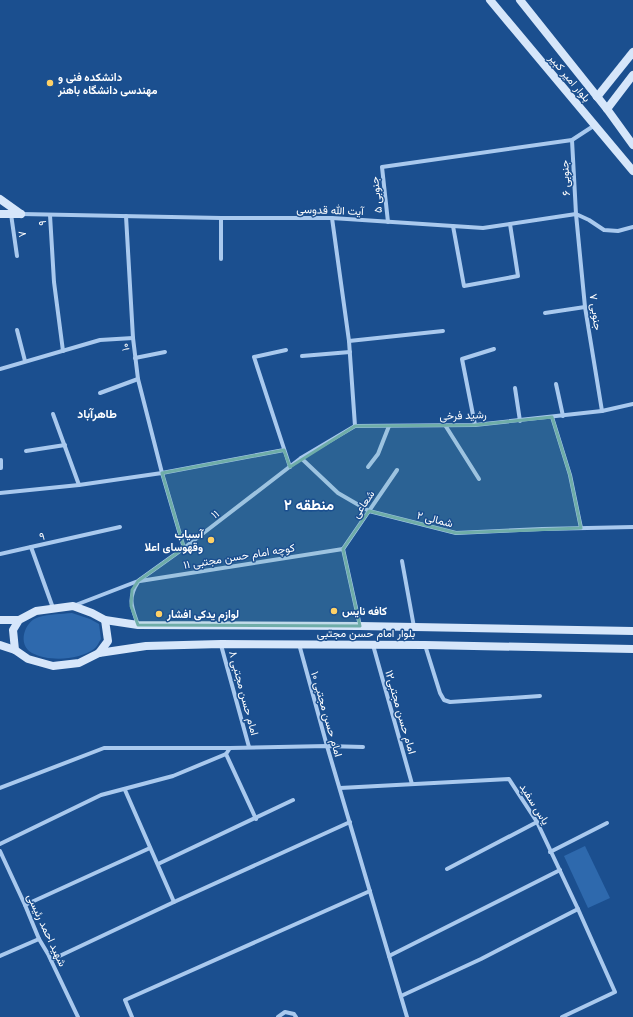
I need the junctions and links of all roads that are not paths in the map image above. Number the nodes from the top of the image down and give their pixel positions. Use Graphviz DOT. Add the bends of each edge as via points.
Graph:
graph roads {
  1 [pos="490,0"];
  2 [pos="520,0"];
  3 [pos="633,52"];
  4 [pos="633,75"];
  5 [pos="597,97"];
  6 [pos="607,108"];
  7 [pos="595,124"];
  8 [pos="572,140"];
  9 [pos="633,145"];
  10 [pos="633,171"];
  11 [pos="0,200"];
  12 [pos="0,214"];
  13 [pos="12,214"];
  14 [pos="20,214"];
  15 [pos="576,214"];
  16 [pos="50,215"];
  17 [pos="126,216"];
  18 [pos="221,218"];
  19 [pos="332,218"];
  20 [pos="388,222"];
  21 [pos="510,224"];
  22 [pos="453,226"];
  23 [pos="633,227"];
  24 [pos="17,256"];
  25 [pos="221,259"];
  26 [pos="585,307"];
  27 [pos="545,313"];
  28 [pos="17,330"];
  29 [pos="443,331"];
  30 [pos="133,338"];
  31 [pos="349,340"];
  32 [pos="286,350"];
  33 [pos="494,350"];
  34 [pos="63,351"];
  35 [pos="165,352"];
  36 [pos="350,352"];
  37 [pos="302,356"];
  38 [pos="135,358"];
  39 [pos="25,362"];
  40 [pos="0,369"];
  41 [pos="138,379"];
  42 [pos="556,384"];
  43 [pos="515,388"];
  44 [pos="100,393"];
  45 [pos="633,404"];
  46 [pos="602,411"];
  47 [pos="53,414"];
  48 [pos="563,416"];
  49 [pos="552,417"];
  50 [pos="520,421"];
  51 [pos="445,425"];
  52 [pos="475,425"];
  53 [pos="355,426"];
  54 [pos="389,426"];
  55 [pos="65,444"];
  56 [pos="284,450"];
  57 [pos="26,451"];
  58 [pos="301,458"];
  59 [pos="1,460"];
  60 [pos="290,467"];
  61 [pos="368,467"];
  62 [pos="0,468"];
  63 [pos="397,470"];
  64 [pos="162,473"];
  65 [pos="478,479"];
  66 [pos="79,484"];
  67 [pos="0,493"];
  68 [pos="369,511"];
  69 [pos="120,527"];
  70 [pos="633,527"];
  71 [pos="581,528"];
  72 [pos="31,547"];
  73 [pos="184,548"];
  74 [pos="343,549"];
  75 [pos="0,554"];
  76 [pos="402,561"];
  77 [pos="138,581"];
  78 [pos="73,606"];
  79 [pos="53,608"];
  80 [pos="0,620"];
  81 [pos="19,620"];
  82 [pos="105,620"];
  83 [pos="138,625"];
  84 [pos="360,626"];
  85 [pos="414,628"];
  86 [pos="633,631"];
  87 [pos="221,644"];
  88 [pos="299,644"];
  89 [pos="372,644"];
  90 [pos="0,645"];
  91 [pos="424,645"];
  92 [pos="633,649"];
  93 [pos="16,650"];
  94 [pos="99,653"];
  95 [pos="540,696"];
  96 [pos="327,746"];
  97 [pos="249,747"];
  98 [pos="363,747"];
  99 [pos="230,748"];
  100 [pos="226,754"];
  101 [pos="412,784"];
  102 [pos="0,788"];
  103 [pos="340,788"];
  104 [pos="125,790"];
  105 [pos="293,800"];
  106 [pos="256,819"];
  107 [pos="350,822"];
  108 [pos="537,822"];
  109 [pos="607,823"];
  110 [pos="0,844"];
  111 [pos="150,848"];
  112 [pos="0,851"];
  113 [pos="550,852"];
  114 [pos="158,864"];
  115 [pos="447,869"];
  116 [pos="560,870"];
  117 [pos="370,891"];
  118 [pos="174,902"];
  119 [pos="25,905"];
  120 [pos="578,909"];
  121 [pos="39,939"];
  122 [pos="0,956"];
  123 [pos="389,956"];
  124 [pos="51,960"];
  125 [pos="401,996"];
  126 [pos="78,1017"];
  127 [pos="132,1017"];
  128 [pos="278,1017"];
  129 [pos="296,1017"];
  130 [pos="407,1017"];
  131 [pos="562,1017"];
  1 -- 7 [label="main road, بلوار امیر کبیر"];
  2 -- 5 [label="main road, بلوار امیر کبیر"];
  3 -- 5 [label="main road"];
  4 -- 6 [label="main road"];
  5 -- 6 [label="main road, بلوار امیر کبیر"];
  6 -- 9 [label="main road, بلوار امیر کبیر"];
  7 -- 8 [label="street"];
  7 -- 10 [label="main road, بلوار امیر کبیر"];
  8 -- 15 [label="street, ۶ جنوبی"];
  8 -- 20 [label="street, ۵ جنوبی" via="382,167"];
  11 -- 14 [label="main road"];
  12 -- 13 [label="main road"];
  13 -- 14 [label="main road"];
  13 -- 24 [label="street, ۸"];
  14 -- 16 [label="street, آیت الله قدوسی"];
  15 -- 21 [label="street, آیت الله قدوسی"];
  15 -- 23 [label="street" via="604,230 618,231"];
  15 -- 26 [label="street, ۷ جنوبی"];
  16 -- 17 [label="street, آیت الله قدوسی"];
  16 -- 34 [label="street, ۹" via="54,282"];
  17 -- 18 [label="street, آیت الله قدوسی"];
  17 -- 30 [label="street, ۱۰"];
  18 -- 19 [label="street, آیت الله قدوسی"];
  18 -- 25 [label="street"];
  19 -- 20 [label="street, آیت الله قدوسی"];
  19 -- 31 [label="street"];
  20 -- 22 [label="street, آیت الله قدوسی"];
  21 -- 22 [label="street, آیت الله قدوسی" via="483,228"];
  21 -- 22 [label="street" via="518,276 464,286"];
  26 -- 27 [label="street"];
  26 -- 46 [label="street, ۷ جنوبی"];
  28 -- 39 [label="street"];
  29 -- 31 [label="street"];
  30 -- 34 [label="street" via="100,340"];
  30 -- 38 [label="street, ۱۰"];
  31 -- 36 [label="street"];
  32 -- 56 [label="street" via="254,357"];
  33 -- 52 [label="street" via="462,359"];
  34 -- 39 [label="street"];
  35 -- 38 [label="street"];
  36 -- 37 [label="street"];
  36 -- 53 [label="street"];
  38 -- 41 [label="street, ۱۰"];
  39 -- 40 [label="street"];
  41 -- 44 [label="street"];
  41 -- 64 [label="street, ۱۰"];
  42 -- 48 [label="street"];
  43 -- 50 [label="street"];
  45 -- 46 [label="street, رشید فرخی"];
  46 -- 48 [label="street, رشید فرخی"];
  47 -- 55 [label="street"];
  48 -- 49 [label="street, رشید فرخی"];
  49 -- 50 [label="street, رشید فرخی"];
  49 -- 71 [label="street" via="570,475"];
  50 -- 52 [label="street, رشید فرخی"];
  51 -- 52 [label="street, رشید فرخی"];
  51 -- 54 [label="street, رشید فرخی"];
  51 -- 65 [label="street"];
  53 -- 54 [label="street, رشید فرخی"];
  53 -- 58 [label="street"];
  54 -- 61 [label="street" via="378,454"];
  55 -- 57 [label="street"];
  55 -- 66 [label="street"];
  56 -- 60 [label="street"];
  56 -- 64 [label="street"];
  58 -- 60 [label="street, ۱۱"];
  58 -- 68 [label="street, ۲ شمالی" via="338,493"];
  59 -- 62 [label="street"];
  60 -- 73 [label="street, ۱۱"];
  63 -- 68 [label="street, شعاعی"];
  64 -- 66 [label="street"];
  64 -- 73 [label="street, ۱۰"];
  66 -- 67 [label="street"];
  68 -- 71 [label="street, ۲ شمالی" via="456,533"];
  68 -- 74 [label="street, شعاعی"];
  69 -- 72 [label="street, ۹"];
  70 -- 71 [label="street, ۲ شمالی"];
  72 -- 75 [label="street"];
  72 -- 79 [label="street, ۹"];
  73 -- 77 [label="street, ۱۱"];
  74 -- 77 [label="street, کوچه امام حسن مجتبی ۱۱"];
  74 -- 84 [label="street"];
  76 -- 85 [label="street"];
  77 -- 78 [label="street, ۱۱"];
  77 -- 83 [label="street" via="130,598"];
  78 -- 79 [label="main road"];
  78 -- 82 [label="main road" via="92,612"];
  79 -- 81 [label="main road" via="36,611"];
  80 -- 81 [label="main road"];
  81 -- 93 [label="main road" via="14,630"];
  82 -- 83 [label="main road, بلوار امام حسن مجتبی"];
  82 -- 94 [label="main road" via="108,640"];
  83 -- 84 [label="main road, بلوار امام حسن مجتبی"];
  84 -- 85 [label="main road, بلوار امام حسن مجتبی"];
  85 -- 86 [label="main road, بلوار امام حسن مجتبی"];
  87 -- 88 [label="main road, بلوار امام حسن مجتبی"];
  87 -- 94 [label="main road, بلوار امام حسن مجتبی" via="146,646"];
  87 -- 97 [label="street, امام حسن مجتبی ۸"];
  88 -- 89 [label="main road, بلوار امام حسن مجتبی"];
  88 -- 96 [label="street, امام حسن مجتبی ۱۰"];
  89 -- 91 [label="main road, بلوار امام حسن مجتبی"];
  89 -- 101 [label="street, امام حسن مجتبی۱۲"];
  90 -- 93 [label="main road"];
  91 -- 92 [label="main road, بلوار امام حسن مجتبی"];
  91 -- 95 [label="street" via="444,700 450,702"];
  93 -- 94 [label="main road" via="28,659 53,666 79,663"];
  96 -- 97 [label="street"];
  96 -- 98 [label="street"];
  96 -- 103 [label="street, امام حسن مجتبی ۱۰"];
  97 -- 99 [label="street"];
  99 -- 100 [label="street"];
  99 -- 102 [label="street" via="104,748"];
  100 -- 104 [label="street" via="173,776"];
  100 -- 106 [label="street"];
  101 -- 103 [label="street, یاس سفید"];
  101 -- 108 [label="street, یاس سفید" via="509,780"];
  103 -- 107 [label="street, امام حسن مجتبی ۱۰"];
  104 -- 110 [label="street" via="101,795"];
  104 -- 111 [label="street"];
  105 -- 106 [label="street"];
  106 -- 114 [label="street"];
  107 -- 117 [label="street, امام حسن مجتبی ۱۰"];
  107 -- 118 [label="street"];
  108 -- 113 [label="street, یاس سفید"];
  108 -- 115 [label="street"];
  109 -- 113 [label="street"];
  111 -- 114 [label="street"];
  111 -- 119 [label="street"];
  112 -- 119 [label="street, شهید احمد رئیسی"];
  113 -- 116 [label="street, یاس سفید"];
  114 -- 118 [label="street"];
  116 -- 120 [label="street, یاس سفید"];
  116 -- 123 [label="street"];
  117 -- 123 [label="street, امام حسن مجتبی ۱۰"];
  117 -- 127 [label="street" via="125,1000"];
  118 -- 124 [label="street"];
  119 -- 121 [label="street, شهید احمد رئیسی"];
  120 -- 125 [label="street" via="482,960"];
  120 -- 131 [label="street, یاس سفید" via="615,992"];
  121 -- 122 [label="street"];
  121 -- 124 [label="street, شهید احمد رئیسی"];
  123 -- 125 [label="street, امام حسن مجتبی ۱۰"];
  124 -- 126 [label="street, شهید احمد رئیسی"];
  125 -- 130 [label="street, امام حسن مجتبی ۱۰"];
  128 -- 129 [label="street" via="285,1012"];
}
